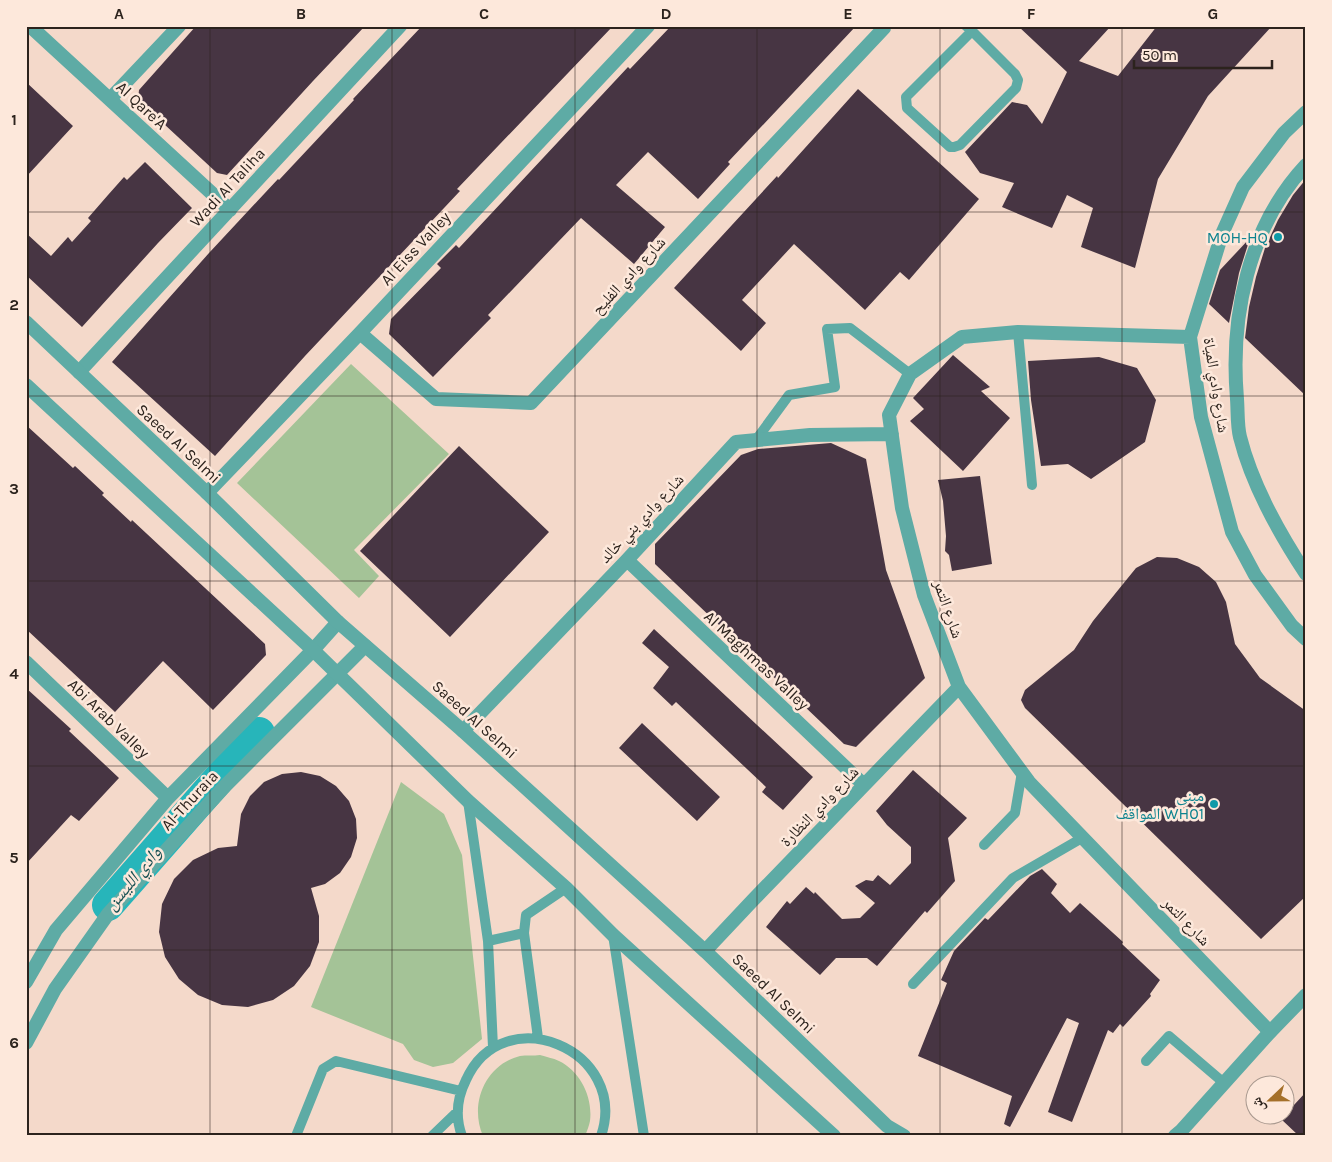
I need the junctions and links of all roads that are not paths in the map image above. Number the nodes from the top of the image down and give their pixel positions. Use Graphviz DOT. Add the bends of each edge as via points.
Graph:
graph roads {
  1 [pos="30,26"];
  2 [pos="178,26"];
  3 [pos="400,26"];
  4 [pos="644,27"];
  5 [pos="883,27"];
  6 [pos="969,29"];
  7 [pos="110,99"];
  8 [pos="1306,112"];
  9 [pos="1306,165"];
  10 [pos="230,210"];
  11 [pos="26,322"];
  12 [pos="1018,332"];
  13 [pos="360,333"];
  14 [pos="1190,337"];
  15 [pos="79,372"];
  16 [pos="910,374"];
  17 [pos="28,391"];
  18 [pos="892,434"];
  19 [pos="756,440"];
  20 [pos="1032,485"];
  21 [pos="207,493"];
  22 [pos="626,560"];
  23 [pos="1306,574"];
  24 [pos="338,622"];
  25 [pos="1306,639"];
  26 [pos="365,646"];
  27 [pos="313,650"];
  28 [pos="27,664"];
  29 [pos="337,673"];
  30 [pos="958,687"];
  31 [pos="463,731"];
  32 [pos="1022,772"];
  33 [pos="864,785"];
  34 [pos="168,798"];
  35 [pos="468,801"];
  36 [pos="1082,838"];
  37 [pos="984,845"];
  38 [pos="566,888"];
  39 [pos="524,933"];
  40 [pos="613,934"];
  41 [pos="488,941"];
  42 [pos="705,952"];
  43 [pos="26,982"];
  44 [pos="913,984"];
  45 [pos="1306,995"];
  46 [pos="1270,1032"];
  47 [pos="538,1038"];
  48 [pos="26,1043"];
  49 [pos="493,1047"];
  50 [pos="1146,1061"];
  51 [pos="1224,1083"];
  52 [pos="461,1090"];
  53 [pos="458,1111"];
  54 [pos="1178,1134"];
  55 [pos="296,1136"];
  56 [pos="432,1136"];
  57 [pos="462,1136"];
  58 [pos="601,1136"];
  59 [pos="644,1136"];
  60 [pos="834,1136"];
  61 [pos="904,1136"];
  1 -- 7 [label="street, Al Qare'A"];
  2 -- 7 [label="street"];
  3 -- 10 [label="street, Wadi Al Taliha"];
  4 -- 13 [label="street, Al Eiss Valley"];
  5 -- 13 [label="street, شارع وادي الفليح" via="531,403 436,399"];
  6 -- 6 [label="lane" via="1018,80 1016,88 954,148 907,108 906,97"];
  7 -- 10 [label="street, Al Qare'A"];
  8 -- 14 [label="street, شارع وادي المياة" via="1284,133 1243,187 1222,234"];
  9 -- 23 [label="street, شارع وادي المياة" via="1275,206 1255,246 1236,331 1235,382 1240,436 1262,498"];
  10 -- 15 [label="street, Wadi Al Taliha"];
  11 -- 15 [label="street, Saeed Al Selmi"];
  12 -- 14 [label="street, شارع التمر"];
  12 -- 16 [label="street, شارع التمر" via="962,337"];
  12 -- 20 [label="lane"];
  13 -- 21 [label="street, Al Eiss Valley"];
  14 -- 25 [label="street, شارع وادي المياة" via="1201,417 1232,532 1255,575 1292,626"];
  15 -- 21 [label="street, Saeed Al Selmi"];
  16 -- 18 [label="street, شارع التمر" via="890,415"];
  16 -- 19 [label="lane" via="850,328 827,329 835,387 790,395"];
  17 -- 27 [label="street"];
  18 -- 19 [label="street, شارع وادي بني خالد" via="810,435"];
  18 -- 30 [label="street, شارع التمر" via="902,508 924,595"];
  19 -- 22 [label="street, شارع وادي بني خالد" via="736,442"];
  21 -- 24 [label="street, Saeed Al Selmi"];
  22 -- 31 [label="street, شارع وادي بني خالد"];
  22 -- 33 [label="street, Al Maghmas Valley"];
  24 -- 26 [label="street, Saeed Al Selmi"];
  24 -- 27 [label="street, Al-Thuraia"];
  26 -- 29 [label="street, Al-Thuraia"];
  26 -- 31 [label="street, Saeed Al Selmi"];
  27 -- 29 [label="street"];
  27 -- 34 [label="street, Al-Thuraia"];
  28 -- 34 [label="street, Abi Arab Valley"];
  29 -- 35 [label="street"];
  29 -- 48 [label="street, Al-Thuraia" via="226,785 108,914 55,989"];
  30 -- 32 [label="street, شارع التمر"];
  30 -- 33 [label="street, شارع وادي النظارة"];
  31 -- 42 [label="street, Saeed Al Selmi"];
  32 -- 36 [label="street, شارع التمر"];
  32 -- 37 [label="lane" via="1015,814"];
  33 -- 42 [label="street, شارع وادي النظارة"];
  34 -- 43 [label="street, Al-Thuraia" via="56,930"];
  35 -- 38 [label="street"];
  35 -- 41 [label="lane"];
  36 -- 44 [label="lane" via="1013,878"];
  36 -- 46 [label="street, شارع التمر"];
  38 -- 39 [label="lane" via="526,915"];
  38 -- 40 [label="street"];
  39 -- 41 [label="lane"];
  39 -- 47 [label="lane"];
  40 -- 59 [label="lane"];
  40 -- 60 [label="street"];
  41 -- 49 [label="lane"];
  42 -- 61 [label="street, Saeed Al Selmi" via="887,1126"];
  45 -- 46 [label="street"];
  46 -- 51 [label="street"];
  47 -- 49 [label="lane" via="518,1039"];
  47 -- 58 [label="lane" via="577,1054 595,1075 604,1102"];
  49 -- 52 [label="lane" via="469,1072"];
  50 -- 51 [label="lane" via="1169,1036"];
  51 -- 54 [label="street"];
  52 -- 53 [label="lane"];
  52 -- 55 [label="lane" via="336,1061 323,1069"];
  53 -- 56 [label="lane"];
  53 -- 57 [label="lane"];
}
